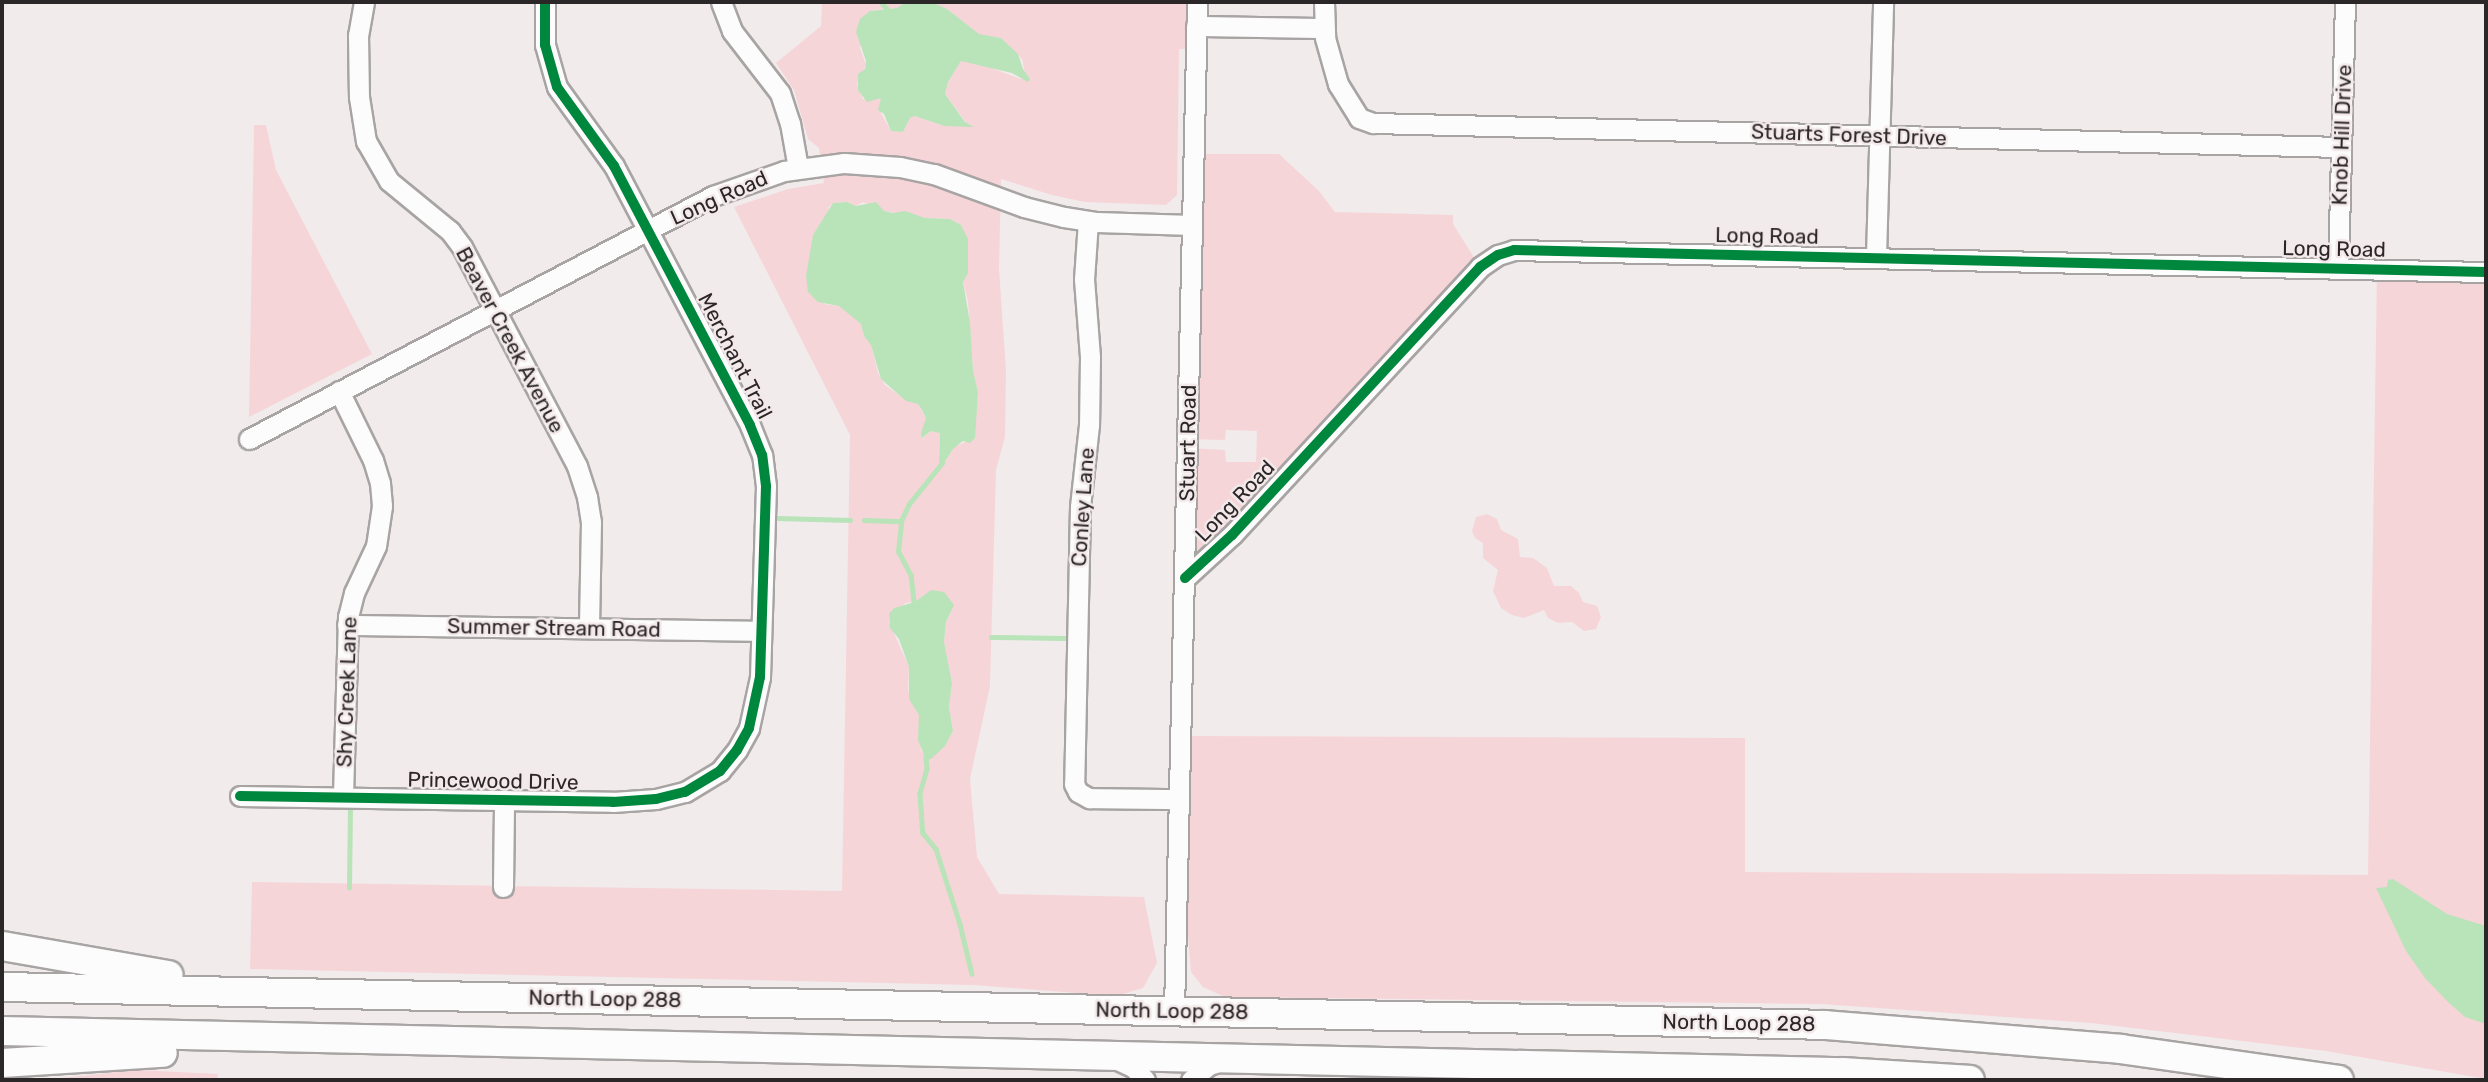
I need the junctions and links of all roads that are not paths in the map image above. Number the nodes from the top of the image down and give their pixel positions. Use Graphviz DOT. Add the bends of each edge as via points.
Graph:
graph roads {
  1 [pos="364,2"];
  2 [pos="545,2"];
  3 [pos="721,2"];
  4 [pos="1196,2"];
  5 [pos="1324,2"];
  6 [pos="1883,2"];
  7 [pos="2345,2"];
  8 [pos="1196,26"];
  9 [pos="1323,28"];
  10 [pos="1879,136"];
  11 [pos="2341,147"];
  12 [pos="799,168"];
  13 [pos="1088,221"];
  14 [pos="1192,225"];
  15 [pos="648,230"];
  16 [pos="1876,257"];
  17 [pos="2338,268"];
  18 [pos="2486,272"];
  19 [pos="495,309"];
  20 [pos="339,391"];
  21 [pos="249,439"];
  22 [pos="1185,578"];
  23 [pos="347,625"];
  24 [pos="589,628"];
  25 [pos="761,631"];
  26 [pos="732,757"];
  27 [pos="240,796"];
  28 [pos="343,797"];
  29 [pos="1177,799"];
  30 [pos="504,800"];
  31 [pos="503,887"];
  32 [pos="2,946"];
  33 [pos="2,987"];
  34 [pos="352,994"];
  35 [pos="1174,1011"];
  36 [pos="2,1031"];
  37 [pos="515,1043"];
  38 [pos="1108,1056"];
  39 [pos="1229,1059"];
  40 [pos="2,1063"];
  41 [pos="1145,1080"];
  42 [pos="1191,1080"];
  43 [pos="1970,1080"];
  44 [pos="2339,1080"];
  1 -- 19 [label="street, Beaver Creek Avenue" via="358,35 359,97 369,149 389,181 456,239"];
  2 -- 15 [label="street, Merchant Trail" via="545,46 557,87 609,157"];
  3 -- 12 [label="street" via="732,31 779,93"];
  4 -- 8 [label="street, Stuart Road"];
  5 -- 9 [label="street"];
  6 -- 10 [label="street"];
  7 -- 11 [label="street, Knob Hill Drive"];
  8 -- 9 [label="street"];
  8 -- 14 [label="street, Stuart Road"];
  9 -- 10 [label="street, Stuarts Forest Drive" via="1338,84 1359,118 1373,123"];
  10 -- 11 [label="street, Stuarts Forest Drive"];
  10 -- 16 [label="street"];
  11 -- 17 [label="street, Knob Hill Drive"];
  12 -- 13 [label="street, Long Road" via="844,163 900,167 934,174 1036,211"];
  12 -- 15 [label="street, Long Road" via="728,189"];
  13 -- 14 [label="street, Long Road"];
  13 -- 29 [label="street, Conley Lane" via="1084,279 1090,357 1080,507 1074,784 1078,792 1098,799"];
  14 -- 22 [label="street, Stuart Road"];
  15 -- 19 [label="street, Long Road"];
  15 -- 25 [label="street, Merchant Trail" via="762,455 766,486"];
  16 -- 17 [label="street, Long Road"];
  16 -- 22 [label="street, Long Road" via="1520,249 1498,255 1480,267 1232,535"];
  17 -- 18 [label="street, Long Road"];
  19 -- 20 [label="street, Long Road"];
  19 -- 24 [label="street, Beaver Creek Avenue" via="584,484 591,522"];
  20 -- 21 [label="street, Long Road"];
  20 -- 23 [label="street, Shy Creek Lane" via="373,460 382,506 379,537 352,599"];
  22 -- 29 [label="street, Stuart Road"];
  23 -- 24 [label="street, Summer Stream Road"];
  23 -- 28 [label="street, Shy Creek Lane"];
  24 -- 25 [label="street, Summer Stream Road"];
  25 -- 26 [label="street, Merchant Trail" via="757,704"];
  26 -- 30 [label="street, Princewood Drive" via="703,783 656,799"];
  27 -- 28 [label="street, Princewood Drive"];
  28 -- 30 [label="street, Princewood Drive"];
  29 -- 35 [label="street, Stuart Road"];
  30 -- 31 [label="street"];
  32 -- 34 [label="highway" via="133,970"];
  33 -- 34 [label="highway, North Loop 288"];
  34 -- 35 [label="highway, North Loop 288"];
  35 -- 44 [label="highway, North Loop 288" via="1825,1025 2121,1048"];
  36 -- 37 [label="highway"];
  37 -- 38 [label="highway"];
  37 -- 40 [label="highway" via="408,1052 146,1053"];
  38 -- 39 [label="highway"];
  38 -- 41 [label="street"];
  39 -- 42 [label="street" via="1209,1065"];
  39 -- 43 [label="highway" via="1844,1072"];
}
